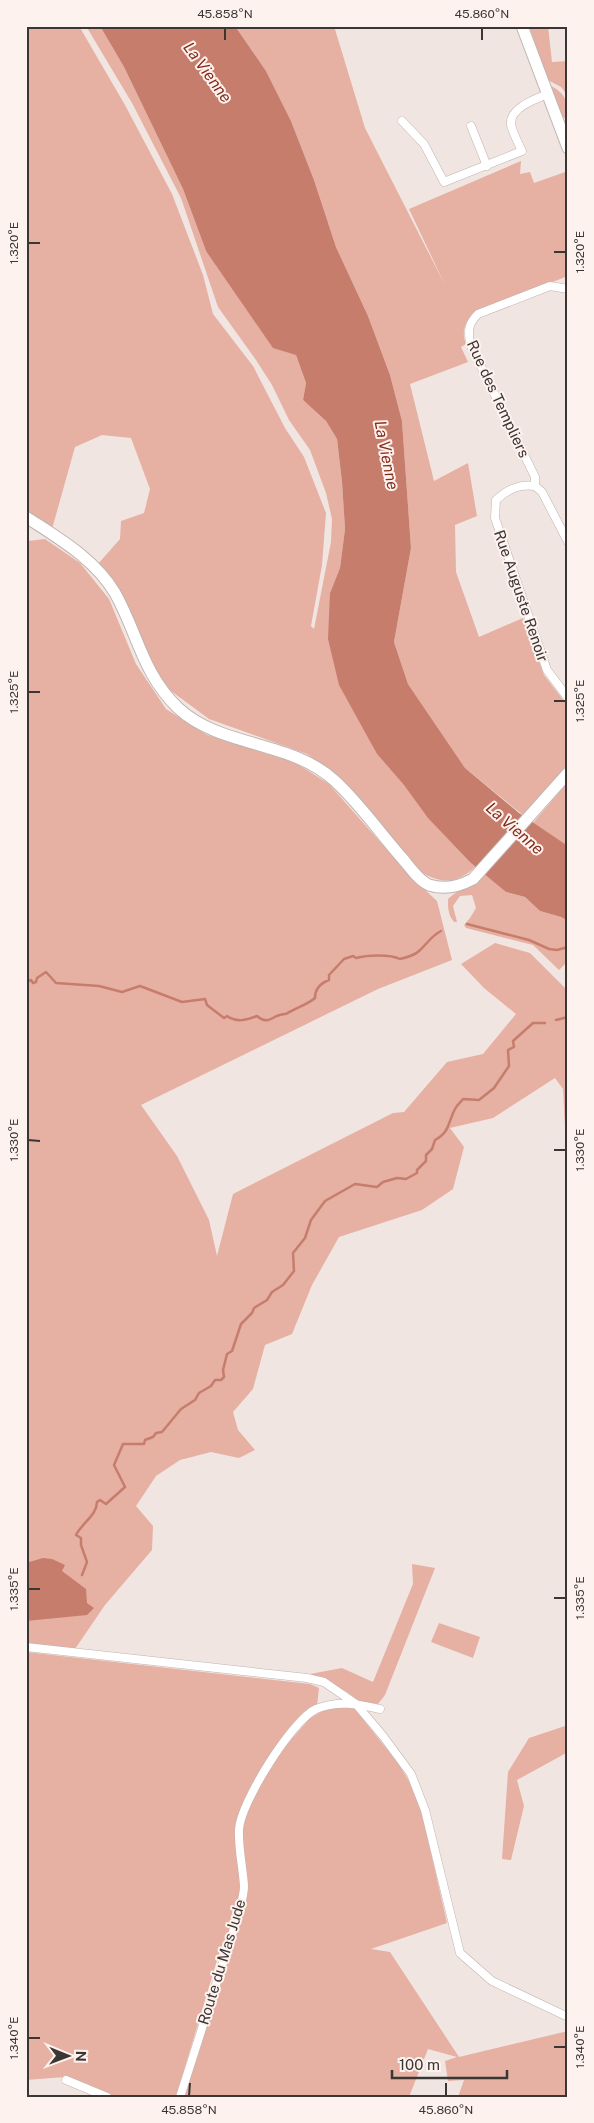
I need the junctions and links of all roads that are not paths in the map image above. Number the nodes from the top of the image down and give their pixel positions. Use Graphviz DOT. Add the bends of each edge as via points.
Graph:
graph roads {
  1 [pos="522,26"];
  2 [pos="548,94"];
  3 [pos="402,122"];
  4 [pos="471,126"];
  5 [pos="568,148"];
  6 [pos="487,166"];
  7 [pos="568,289"];
  8 [pos="535,486"];
  9 [pos="26,517"];
  10 [pos="568,542"];
  11 [pos="568,698"];
  12 [pos="568,773"];
  13 [pos="26,1647"];
  14 [pos="356,1704"];
  15 [pos="380,1709"];
  16 [pos="568,2017"];
  17 [pos="66,2080"];
  18 [pos="107,2097"];
  19 [pos="180,2097"];
  1 -- 2 [label="main road"];
  2 -- 5 [label="main road"];
  2 -- 6 [label="street" via="531,100 511,119 522,151"];
  3 -- 6 [label="street" via="424,144 444,182"];
  4 -- 6 [label="street"];
  7 -- 8 [label="street, Rue des Templiers" via="550,286 478,314 468,329 470,344 534,477"];
  8 -- 10 [label="street, Rue des Templiers" via="542,492"];
  8 -- 11 [label="street, Rue Auguste Renoir" via="520,486 507,491 496,500 494,518 547,670"];
  9 -- 12 [label="main road" via="69,546 103,576 115,592 147,667 180,710 212,729 321,768 406,863 429,884 457,886 478,873"];
  13 -- 14 [label="street" via="307,1678 324,1682"];
  14 -- 15 [label="street"];
  14 -- 16 [label="street" via="411,1774 425,1810 460,1953 492,1981"];
  14 -- 19 [label="street, Route du Mas Jude" via="337,1702 314,1710 288,1736 248,1800 239,1828 244,1889 239,1913"];
  17 -- 18 [label="street"];
}
